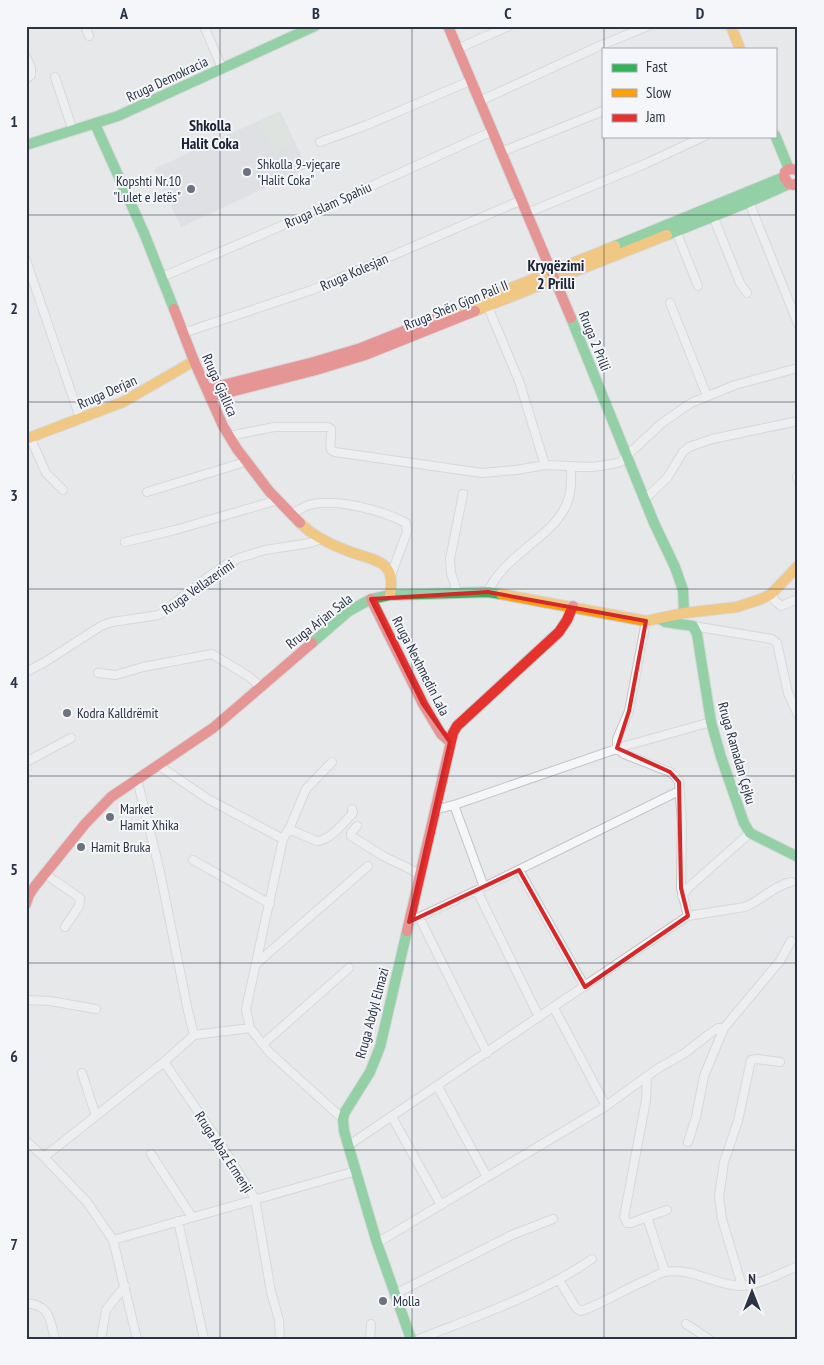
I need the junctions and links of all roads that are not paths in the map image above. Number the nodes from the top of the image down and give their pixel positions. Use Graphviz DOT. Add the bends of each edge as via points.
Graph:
graph roads {
  1 [pos="85,26"];
  2 [pos="204,26"];
  3 [pos="315,26"];
  4 [pos="448,26"];
  5 [pos="509,26"];
  6 [pos="648,26"];
  7 [pos="731,26"];
  8 [pos="89,36"];
  9 [pos="740,48"];
  10 [pos="457,49"];
  11 [pos="26,57"];
  12 [pos="222,68"];
  13 [pos="55,77"];
  14 [pos="26,79"];
  15 [pos="470,81"];
  16 [pos="480,101"];
  17 [pos="602,110"];
  18 [pos="94,124"];
  19 [pos="73,131"];
  20 [pos="493,131"];
  21 [pos="701,138"];
  22 [pos="776,138"];
  23 [pos="320,142"];
  24 [pos="26,145"];
  25 [pos="501,152"];
  26 [pos="793,180"];
  27 [pos="522,200"];
  28 [pos="750,202"];
  29 [pos="527,213"];
  30 [pos="713,216"];
  31 [pos="676,231"];
  32 [pos="26,260"];
  33 [pos="553,276"];
  34 [pos="162,277"];
  35 [pos="698,286"];
  36 [pos="748,294"];
  37 [pos="670,303"];
  38 [pos="488,307"];
  39 [pos="798,324"];
  40 [pos="183,333"];
  41 [pos="194,361"];
  42 [pos="798,368"];
  43 [pos="209,393"];
  44 [pos="707,396"];
  45 [pos="80,418"];
  46 [pos="798,421"];
  47 [pos="229,436"];
  48 [pos="28,438"];
  49 [pos="627,456"];
  50 [pos="246,462"];
  51 [pos="545,465"];
  52 [pos="571,466"];
  53 [pos="63,490"];
  54 [pos="147,492"];
  55 [pos="463,494"];
  56 [pos="278,500"];
  57 [pos="644,500"];
  58 [pos="292,514"];
  59 [pos="322,539"];
  60 [pos="125,542"];
  61 [pos="798,566"];
  62 [pos="391,575"];
  63 [pos="457,592"];
  64 [pos="488,592"];
  65 [pos="771,594"];
  66 [pos="390,595"];
  67 [pos="371,599"];
  68 [pos="798,599"];
  69 [pos="573,606"];
  70 [pos="684,613"];
  71 [pos="660,618"];
  72 [pos="646,621"];
  73 [pos="693,626"];
  74 [pos="26,672"];
  75 [pos="98,673"];
  76 [pos="261,687"];
  77 [pos="798,714"];
  78 [pos="712,722"];
  79 [pos="71,738"];
  80 [pos="450,742"];
  81 [pos="617,748"];
  82 [pos="26,762"];
  83 [pos="332,762"];
  84 [pos="158,765"];
  85 [pos="137,779"];
  86 [pos="680,791"];
  87 [pos="454,805"];
  88 [pos="352,809"];
  89 [pos="435,810"];
  90 [pos="357,826"];
  91 [pos="750,833"];
  92 [pos="285,836"];
  93 [pos="798,858"];
  94 [pos="194,860"];
  95 [pos="368,866"];
  96 [pos="519,870"];
  97 [pos="44,874"];
  98 [pos="420,874"];
  99 [pos="791,882"];
  100 [pos="481,889"];
  101 [pos="682,896"];
  102 [pos="27,897"];
  103 [pos="270,904"];
  104 [pos="688,916"];
  105 [pos="419,918"];
  106 [pos="409,922"];
  107 [pos="65,927"];
  108 [pos="791,941"];
  109 [pos="256,964"];
  110 [pos="348,968"];
  111 [pos="584,987"];
  112 [pos="26,1000"];
  113 [pos="554,1008"];
  114 [pos="96,1009"];
  115 [pos="539,1017"];
  116 [pos="250,1028"];
  117 [pos="724,1028"];
  118 [pos="194,1035"];
  119 [pos="263,1044"];
  120 [pos="487,1053"];
  121 [pos="164,1062"];
  122 [pos="780,1062"];
  123 [pos="82,1073"];
  124 [pos="647,1077"];
  125 [pos="438,1086"];
  126 [pos="606,1106"];
  127 [pos="96,1116"];
  128 [pos="392,1117"];
  129 [pos="343,1119"];
  130 [pos="26,1141"];
  131 [pos="688,1142"];
  132 [pos="349,1146"];
  133 [pos="150,1154"];
  134 [pos="44,1157"];
  135 [pos="356,1171"];
  136 [pos="487,1177"];
  137 [pos="255,1199"];
  138 [pos="441,1205"];
  139 [pos="667,1210"];
  140 [pos="192,1217"];
  141 [pos="646,1218"];
  142 [pos="553,1219"];
  143 [pos="178,1221"];
  144 [pos="114,1240"];
  145 [pos="377,1243"];
  146 [pos="592,1259"];
  147 [pos="798,1266"];
  148 [pos="665,1272"];
  149 [pos="559,1280"];
  150 [pos="125,1286"];
  151 [pos="742,1286"];
  152 [pos="395,1294"];
  153 [pos="26,1303"];
  154 [pos="371,1324"];
  155 [pos="686,1324"];
  156 [pos="55,1339"];
  157 [pos="101,1339"];
  158 [pos="138,1339"];
  159 [pos="204,1339"];
  160 [pos="280,1339"];
  161 [pos="370,1339"];
  162 [pos="411,1339"];
  163 [pos="419,1339"];
  164 [pos="709,1339"];
  1 -- 8 [label="street"];
  2 -- 12 [label="street"];
  3 -- 12 [label="street, Rruga Demokracia"];
  4 -- 10 [label="street, Rruga 2 Prilli"];
  5 -- 10 [label="street"];
  6 -- 16 [label="street"];
  7 -- 9 [label="street"];
  10 -- 15 [label="street, Rruga 2 Prilli"];
  11 -- 14 [label="street" via="32,71"];
  12 -- 18 [label="street, Rruga Demokracia"];
  13 -- 19 [label="street"];
  15 -- 16 [label="street, Rruga 2 Prilli"];
  15 -- 23 [label="street"];
  16 -- 20 [label="street, Rruga 2 Prilli"];
  17 -- 25 [label="street"];
  18 -- 19 [label="street, Rruga Demokracia"];
  18 -- 34 [label="street, Rruga Gjallica"];
  19 -- 24 [label="street, Rruga Demokracia"];
  20 -- 25 [label="street, Rruga 2 Prilli"];
  20 -- 34 [label="street, Rruga Islam Spahiu"];
  21 -- 29 [label="street"];
  22 -- 26 [label="street"];
  25 -- 27 [label="street, Rruga 2 Prilli"];
  26 -- 28 [label="street, Rruga Shën Gjon Pali II"];
  26 -- 33 [label="street, Rruga Shën Gjon Pali II"];
  27 -- 29 [label="street, Rruga 2 Prilli"];
  27 -- 40 [label="street, Rruga Kolesjan" via="312,290"];
  28 -- 30 [label="street, Rruga Shën Gjon Pali II"];
  28 -- 39 [label="street"];
  29 -- 33 [label="street, Rruga 2 Prilli"];
  30 -- 31 [label="street, Rruga Shën Gjon Pali II"];
  30 -- 36 [label="street" via="740,283"];
  31 -- 33 [label="street, Rruga Shën Gjon Pali II"];
  31 -- 35 [label="street"];
  32 -- 45 [label="street"];
  33 -- 38 [label="street, Rruga Shën Gjon Pali II"];
  33 -- 43 [label="street, Rruga Shën Gjon Pali II" via="361,348"];
  33 -- 49 [label="street, Rruga 2 Prilli"];
  34 -- 40 [label="street, Rruga Gjallica"];
  37 -- 44 [label="street"];
  38 -- 43 [label="street, Rruga Shën Gjon Pali II" via="343,363"];
  38 -- 51 [label="street" via="519,381"];
  40 -- 41 [label="street, Rruga Gjallica"];
  41 -- 43 [label="street, Rruga Gjallica"];
  41 -- 45 [label="street, Rruga Derjan" via="123,402"];
  42 -- 44 [label="street"];
  43 -- 47 [label="street, Rruga Gjallica"];
  44 -- 49 [label="street" via="662,423"];
  45 -- 48 [label="street, Rruga Derjan"];
  46 -- 57 [label="street" via="689,447 667,478"];
  47 -- 50 [label="street, Rruga Gjallica"];
  47 -- 51 [label="street" via="274,427 328,427 331,429 331,450 335,452 482,473"];
  48 -- 53 [label="street" via="46,473"];
  49 -- 52 [label="street" via="613,464"];
  49 -- 57 [label="street, Rruga 2 Prilli"];
  50 -- 54 [label="street"];
  50 -- 56 [label="street, Rruga Gjallica"];
  51 -- 52 [label="street"];
  52 -- 64 [label="street" via="569,498 561,515 514,557"];
  55 -- 63 [label="street" via="450,559"];
  56 -- 58 [label="street, Rruga Gjallica"];
  56 -- 60 [label="street"];
  57 -- 70 [label="street, Rruga 2 Prilli" via="681,581"];
  58 -- 59 [label="street, Rruga Gjallica" via="309,532"];
  58 -- 62 [label="street" via="307,505 347,505 406,523 407,532"];
  59 -- 62 [label="street, Rruga Gjallica" via="375,559 384,564"];
  59 -- 74 [label="street, Rruga Vellazerimi" via="238,558 225,564 159,615 101,626"];
  61 -- 65 [label="street, Rruga Arjan Sala"];
  62 -- 66 [label="street"];
  63 -- 64 [label="street, Rruga Arjan Sala"];
  63 -- 66 [label="street, Rruga Arjan Sala"];
  64 -- 69 [label="street, Rruga Arjan Sala"];
  65 -- 68 [label="street" via="781,606"];
  65 -- 70 [label="street, Rruga Arjan Sala" via="737,607"];
  66 -- 67 [label="street, Rruga Arjan Sala"];
  67 -- 76 [label="street, Rruga Arjan Sala" via="347,613"];
  67 -- 80 [label="street, Rruga Nexhmedin Lala" via="426,710"];
  69 -- 72 [label="street, Rruga Arjan Sala"];
  69 -- 80 [label="street, Rruga Abdyl Elmazi" via="559,632 457,726"];
  70 -- 71 [label="street, Rruga Arjan Sala"];
  71 -- 72 [label="street, Rruga Arjan Sala"];
  71 -- 73 [label="street" via="665,622"];
  72 -- 81 [label="street" via="629,711 617,739"];
  73 -- 77 [label="street" via="772,639 777,643 788,693"];
  73 -- 78 [label="street, Rruga Ramadan Çejku"];
  75 -- 76 [label="street" via="116,675 212,654"];
  76 -- 84 [label="street, Rruga Arjan Sala" via="213,728"];
  78 -- 81 [label="street"];
  78 -- 91 [label="street, Rruga Ramadan Çejku" via="736,800"];
  79 -- 82 [label="street"];
  80 -- 89 [label="street, Rruga Abdyl Elmazi"];
  81 -- 86 [label="street" via="624,754 670,772 679,782"];
  81 -- 87 [label="street"];
  83 -- 92 [label="street" via="306,789"];
  84 -- 85 [label="street, Rruga Arjan Sala"];
  84 -- 92 [label="street" via="208,799"];
  85 -- 97 [label="street, Rruga Arjan Sala" via="97,811"];
  85 -- 118 [label="street"];
  86 -- 96 [label="street"];
  86 -- 101 [label="street"];
  87 -- 89 [label="street"];
  87 -- 100 [label="street"];
  88 -- 92 [label="street" via="353,813 322,840 293,831"];
  89 -- 98 [label="street, Rruga Abdyl Elmazi"];
  90 -- 98 [label="street" via="351,836"];
  91 -- 93 [label="street"];
  91 -- 101 [label="street"];
  92 -- 103 [label="street"];
  94 -- 103 [label="street"];
  95 -- 109 [label="street"];
  96 -- 100 [label="street"];
  96 -- 111 [label="street"];
  97 -- 102 [label="street, Rruga Arjan Sala"];
  97 -- 107 [label="street" via="80,898 79,906"];
  98 -- 106 [label="street, Rruga Abdyl Elmazi"];
  99 -- 104 [label="street" via="776,887 745,907"];
  100 -- 105 [label="street"];
  100 -- 115 [label="street"];
  101 -- 104 [label="street"];
  103 -- 109 [label="street"];
  104 -- 111 [label="street"];
  105 -- 106 [label="street"];
  105 -- 120 [label="street"];
  106 -- 129 [label="street, Rruga Abdyl Elmazi" via="380,1047 370,1072"];
  108 -- 117 [label="street" via="780,961"];
  109 -- 116 [label="street" via="246,1009"];
  110 -- 119 [label="street"];
  111 -- 113 [label="street"];
  112 -- 114 [label="street"];
  113 -- 115 [label="street"];
  113 -- 126 [label="street"];
  115 -- 120 [label="street"];
  116 -- 118 [label="street"];
  116 -- 119 [label="street"];
  117 -- 124 [label="street" via="718,1028"];
  117 -- 131 [label="street" via="704,1076"];
  118 -- 121 [label="street"];
  119 -- 129 [label="street"];
  120 -- 125 [label="street"];
  121 -- 127 [label="street"];
  121 -- 137 [label="street, Rruga Abaz Ermenji"];
  122 -- 151 [label="street" via="751,1060 718,1197"];
  123 -- 127 [label="street"];
  124 -- 126 [label="street"];
  124 -- 141 [label="street" via="624,1217 631,1223"];
  125 -- 128 [label="street"];
  125 -- 136 [label="street"];
  126 -- 136 [label="street"];
  127 -- 134 [label="street"];
  128 -- 132 [label="street"];
  128 -- 138 [label="street"];
  129 -- 132 [label="street"];
  130 -- 134 [label="street"];
  132 -- 135 [label="street"];
  133 -- 140 [label="street"];
  134 -- 144 [label="street" via="87,1202"];
  135 -- 137 [label="street"];
  135 -- 145 [label="street"];
  136 -- 138 [label="street"];
  137 -- 140 [label="street"];
  137 -- 160 [label="street, Rruga Abaz Ermenji"];
  138 -- 145 [label="street"];
  139 -- 141 [label="street"];
  140 -- 143 [label="street"];
  141 -- 148 [label="street"];
  142 -- 152 [label="street" via="512,1235"];
  143 -- 144 [label="street"];
  143 -- 159 [label="street"];
  144 -- 150 [label="street"];
  145 -- 152 [label="street"];
  146 -- 149 [label="street"];
  147 -- 151 [label="street"];
  148 -- 149 [label="street" via="581,1311"];
  148 -- 151 [label="street" via="693,1274"];
  149 -- 163 [label="street"];
  150 -- 157 [label="street" via="106,1310"];
  150 -- 158 [label="street"];
  152 -- 162 [label="street"];
  153 -- 156 [label="street" via="42,1306 47,1312"];
  154 -- 161 [label="street"];
  155 -- 164 [label="street"];
}
